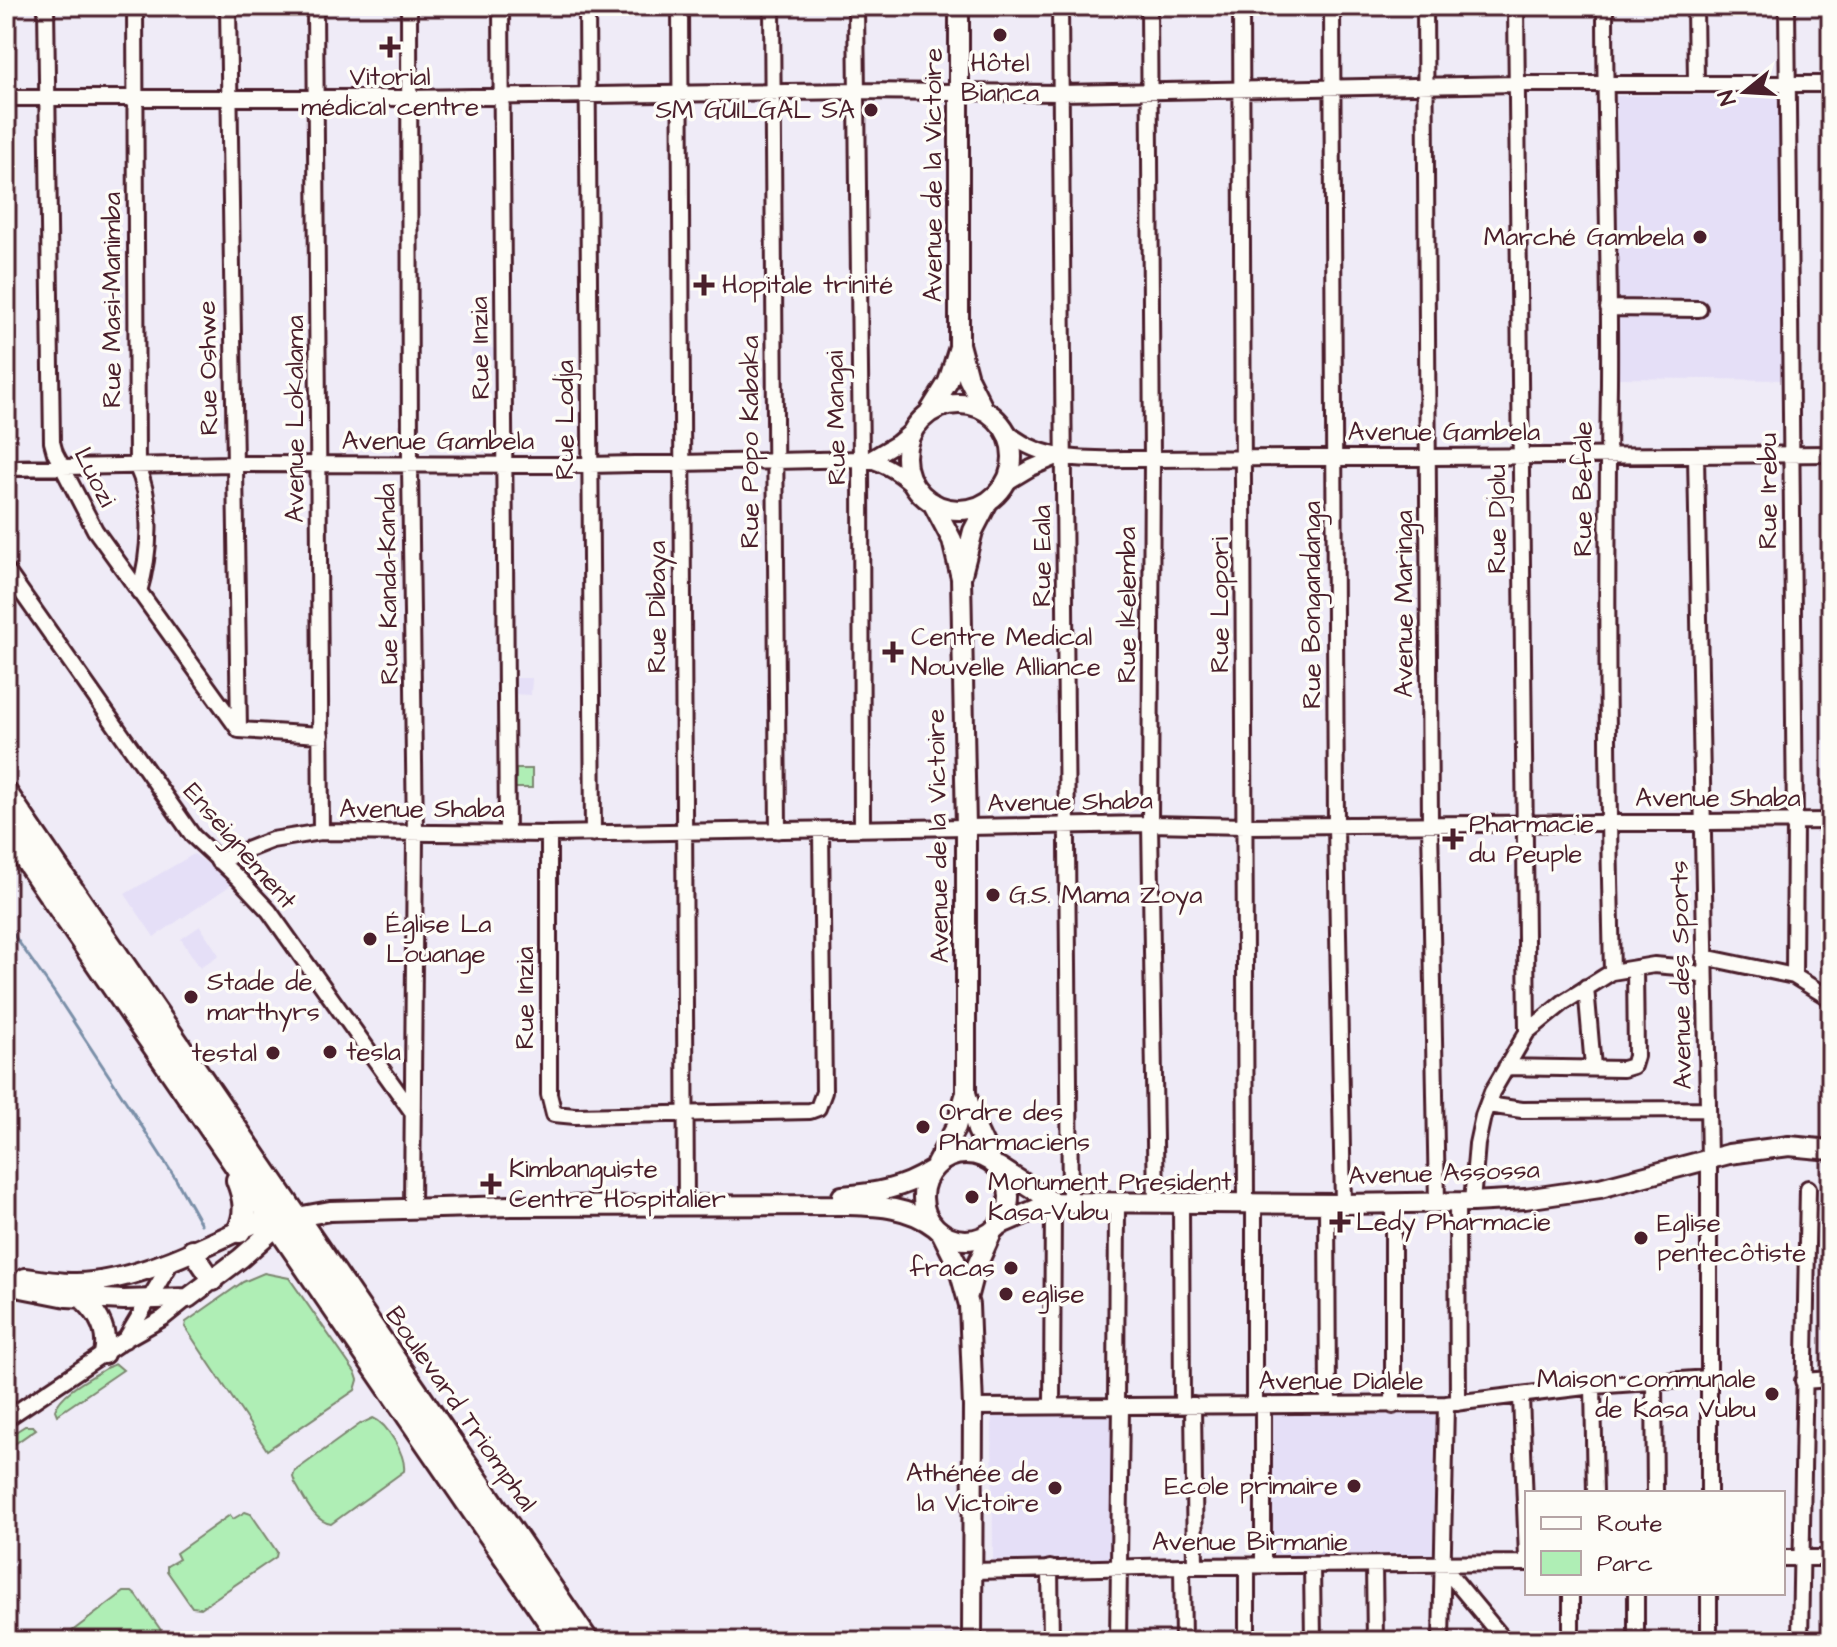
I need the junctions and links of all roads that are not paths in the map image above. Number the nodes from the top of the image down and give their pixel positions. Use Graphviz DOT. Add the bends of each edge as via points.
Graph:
graph roads {
  1 [pos="46,6"];
  2 [pos="135,6"];
  3 [pos="228,6"];
  4 [pos="315,6"];
  5 [pos="409,6"];
  6 [pos="501,6"];
  7 [pos="587,6"];
  8 [pos="680,6"];
  9 [pos="772,6"];
  10 [pos="856,6"];
  11 [pos="959,6"];
  12 [pos="1060,6"];
  13 [pos="1149,6"];
  14 [pos="1241,6"];
  15 [pos="1332,6"];
  16 [pos="1425,6"];
  17 [pos="1516,6"];
  18 [pos="1605,6"];
  19 [pos="1695,6"];
  20 [pos="1787,6"];
  21 [pos="1696,82"];
  22 [pos="1605,83"];
  23 [pos="1788,83"];
  24 [pos="1517,84"];
  25 [pos="1831,84"];
  26 [pos="1426,86"];
  27 [pos="1334,89"];
  28 [pos="1242,90"];
  29 [pos="856,91"];
  30 [pos="959,91"];
  31 [pos="1149,91"];
  32 [pos="773,92"];
  33 [pos="1061,93"];
  34 [pos="682,95"];
  35 [pos="501,96"];
  36 [pos="587,96"];
  37 [pos="49,97"];
  38 [pos="316,97"];
  39 [pos="6,98"];
  40 [pos="229,98"];
  41 [pos="409,98"];
  42 [pos="136,99"];
  43 [pos="1608,308"];
  44 [pos="1699,309"];
  45 [pos="959,344"];
  46 [pos="984,410"];
  47 [pos="922,421"];
  48 [pos="1004,429"];
  49 [pos="1831,454"];
  50 [pos="1520,455"];
  51 [pos="1606,455"];
  52 [pos="1792,455"];
  53 [pos="1428,456"];
  54 [pos="1696,456"];
  55 [pos="1062,457"];
  56 [pos="1244,457"];
  57 [pos="1336,457"];
  58 [pos="774,459"];
  59 [pos="866,459"];
  60 [pos="1152,459"];
  61 [pos="681,461"];
  62 [pos="234,464"];
  63 [pos="506,464"];
  64 [pos="320,465"];
  65 [pos="589,465"];
  66 [pos="410,466"];
  67 [pos="137,467"];
  68 [pos="6,468"];
  69 [pos="61,468"];
  70 [pos="1006,483"];
  71 [pos="916,488"];
  72 [pos="932,502"];
  73 [pos="988,502"];
  74 [pos="6,570"];
  75 [pos="961,578"];
  76 [pos="139,592"];
  77 [pos="239,730"];
  78 [pos="321,735"];
  79 [pos="6,794"];
  80 [pos="1831,821"];
  81 [pos="1795,822"];
  82 [pos="1430,823"];
  83 [pos="1523,823"];
  84 [pos="1608,823"];
  85 [pos="1701,823"];
  86 [pos="1150,824"];
  87 [pos="1066,825"];
  88 [pos="1336,825"];
  89 [pos="1245,826"];
  90 [pos="966,827"];
  91 [pos="862,829"];
  92 [pos="6,830"];
  93 [pos="821,830"];
  94 [pos="778,831"];
  95 [pos="321,832"];
  96 [pos="683,832"];
  97 [pos="415,834"];
  98 [pos="507,834"];
  99 [pos="549,834"];
  100 [pos="593,834"];
  101 [pos="218,861"];
  102 [pos="1704,957"];
  103 [pos="1635,968"];
  104 [pos="1612,972"];
  105 [pos="1794,976"];
  106 [pos="1705,977"];
  107 [pos="1586,987"];
  108 [pos="1831,999"];
  109 [pos="1527,1032"];
  110 [pos="1506,1067"];
  111 [pos="1593,1067"];
  112 [pos="966,1093"];
  113 [pos="1488,1105"];
  114 [pos="1708,1109"];
  115 [pos="413,1113"];
  116 [pos="686,1114"];
  117 [pos="1831,1150"];
  118 [pos="228,1156"];
  119 [pos="1709,1159"];
  120 [pos="994,1163"];
  121 [pos="932,1169"];
  122 [pos="1808,1188"];
  123 [pos="844,1200"];
  124 [pos="686,1202"];
  125 [pos="1062,1202"];
  126 [pos="1437,1202"];
  127 [pos="1465,1202"];
  128 [pos="1250,1203"];
  129 [pos="1393,1203"];
  130 [pos="412,1204"];
  131 [pos="1117,1204"];
  132 [pos="1156,1204"];
  133 [pos="1181,1204"];
  134 [pos="1335,1204"];
  135 [pos="284,1217"];
  136 [pos="995,1229"];
  137 [pos="938,1230"];
  138 [pos="239,1231"];
  139 [pos="192,1250"];
  140 [pos="173,1259"];
  141 [pos="6,1274"];
  142 [pos="213,1281"];
  143 [pos="18,1284"];
  144 [pos="968,1295"];
  145 [pos="80,1297"];
  146 [pos="188,1298"];
  147 [pos="150,1300"];
  148 [pos="124,1340"];
  149 [pos="104,1354"];
  150 [pos="1709,1378"];
  151 [pos="1831,1379"];
  152 [pos="1654,1381"];
  153 [pos="1803,1381"];
  154 [pos="1593,1386"];
  155 [pos="1521,1396"];
  156 [pos="1328,1404"];
  157 [pos="1452,1404"];
  158 [pos="1052,1405"];
  159 [pos="1188,1405"];
  160 [pos="1258,1405"];
  161 [pos="1118,1406"];
  162 [pos="1393,1406"];
  163 [pos="973,1407"];
  164 [pos="6,1419"];
  165 [pos="1595,1491"];
  166 [pos="1655,1491"];
  167 [pos="1709,1491"];
  168 [pos="1525,1506"];
  169 [pos="1785,1558"];
  170 [pos="1800,1558"];
  171 [pos="1831,1558"];
  172 [pos="1525,1561"];
  173 [pos="1441,1564"];
  174 [pos="1263,1565"];
  175 [pos="1374,1565"];
  176 [pos="1188,1566"];
  177 [pos="1247,1566"];
  178 [pos="1312,1566"];
  179 [pos="1118,1567"];
  180 [pos="1050,1568"];
  181 [pos="973,1571"];
  182 [pos="1571,1595"];
  183 [pos="1636,1595"];
  184 [pos="1709,1595"];
  185 [pos="563,1641"];
  186 [pos="587,1641"];
  187 [pos="972,1641"];
  188 [pos="1051,1641"];
  189 [pos="1118,1641"];
  190 [pos="1183,1641"];
  191 [pos="1247,1641"];
  192 [pos="1313,1641"];
  193 [pos="1375,1641"];
  194 [pos="1441,1641"];
  195 [pos="1505,1641"];
  196 [pos="1571,1641"];
  197 [pos="1636,1641"];
  198 [pos="1709,1641"];
  199 [pos="1800,1641"];
  1 -- 37 [label="street, Luozi"];
  2 -- 42 [label="street, Rue Masi-Manimba"];
  3 -- 40 [label="street, Rue Oshwe"];
  4 -- 38 [label="street, Avenue Lokalama"];
  5 -- 41 [label="street, Rue Kanda-Kanda"];
  6 -- 35 [label="street, Rue Inzia"];
  7 -- 36 [label="street, Rue Lodja"];
  8 -- 34 [label="street, Rue Dibaya"];
  9 -- 32 [label="street, Rue Popo Kabaka"];
  10 -- 29 [label="street, Rue Mangai"];
  11 -- 30 [label="main road, Avenue de la Victoire"];
  12 -- 33 [label="street, Rue Eala"];
  13 -- 31 [label="street, Rue Ikelemba"];
  14 -- 28 [label="street, Rue Lopori"];
  15 -- 27 [label="street, Rue Bongandanga"];
  16 -- 26 [label="street, Avenue Maringa"];
  17 -- 24 [label="street, Rue Djolu"];
  18 -- 22 [label="street, Rue Befale"];
  19 -- 21 [label="street"];
  20 -- 23 [label="street, Rue Irebu"];
  21 -- 22 [label="street"];
  21 -- 23 [label="street"];
  22 -- 24 [label="street"];
  22 -- 43 [label="street, Rue Befale"];
  23 -- 25 [label="street"];
  23 -- 52 [label="street, Rue Irebu"];
  24 -- 26 [label="street"];
  24 -- 50 [label="street, Rue Djolu"];
  26 -- 27 [label="street"];
  26 -- 53 [label="street, Avenue Maringa"];
  27 -- 28 [label="street"];
  27 -- 57 [label="street, Rue Bongandanga"];
  28 -- 31 [label="street"];
  28 -- 56 [label="street, Rue Lopori"];
  29 -- 30 [label="street"];
  29 -- 32 [label="street"];
  29 -- 59 [label="street, Rue Mangai"];
  30 -- 33 [label="street"];
  30 -- 45 [label="main road, Avenue de la Victoire"];
  31 -- 33 [label="street"];
  31 -- 60 [label="street, Rue Ikelemba"];
  32 -- 34 [label="street"];
  32 -- 58 [label="street, Rue Popo Kabaka"];
  33 -- 55 [label="street, Rue Eala"];
  34 -- 36 [label="street"];
  34 -- 61 [label="street, Rue Dibaya"];
  35 -- 36 [label="street"];
  35 -- 41 [label="street"];
  35 -- 63 [label="street, Rue Inzia"];
  36 -- 65 [label="street, Rue Lodja"];
  37 -- 39 [label="street"];
  37 -- 42 [label="street"];
  37 -- 69 [label="street, Luozi" via="52,442"];
  38 -- 40 [label="street"];
  38 -- 41 [label="street"];
  38 -- 64 [label="street, Avenue Lokalama"];
  40 -- 42 [label="street"];
  40 -- 62 [label="street, Rue Oshwe"];
  41 -- 66 [label="street, Rue Kanda-Kanda"];
  42 -- 67 [label="street, Rue Masi-Manimba"];
  43 -- 44 [label="street"];
  43 -- 51 [label="street, Rue Befale"];
  45 -- 46 [label="main road"];
  45 -- 47 [label="main road" via="948,382"];
  46 -- 47 [label="main road" via="956,404 941,407"];
  46 -- 48 [label="main road"];
  47 -- 59 [label="street" via="897,443"];
  47 -- 71 [label="main road" via="909,442 907,458"];
  48 -- 55 [label="street" via="1028,447"];
  48 -- 70 [label="main road" via="1012,465"];
  49 -- 52 [label="street, Avenue Gambela"];
  50 -- 51 [label="street, Avenue Gambela"];
  50 -- 53 [label="street, Avenue Gambela"];
  50 -- 83 [label="street, Rue Djolu"];
  51 -- 54 [label="street, Avenue Gambela"];
  51 -- 84 [label="street, Rue Befale"];
  52 -- 54 [label="street, Avenue Gambela"];
  52 -- 81 [label="street, Rue Irebu"];
  53 -- 57 [label="street, Avenue Gambela"];
  53 -- 82 [label="street, Avenue Maringa"];
  54 -- 85 [label="street, Avenue des Sports"];
  55 -- 60 [label="street, Avenue Gambela"];
  55 -- 70 [label="street"];
  55 -- 87 [label="street, Rue Eala"];
  56 -- 57 [label="street, Avenue Gambela"];
  56 -- 60 [label="street, Avenue Gambela"];
  56 -- 89 [label="street, Rue Lopori"];
  57 -- 88 [label="street, Rue Bongandanga"];
  58 -- 59 [label="street, Avenue Gambela"];
  58 -- 61 [label="street, Avenue Gambela"];
  58 -- 94 [label="street, Rue Popo Kabaka"];
  59 -- 71 [label="street"];
  59 -- 91 [label="street, Rue Mangai"];
  60 -- 86 [label="street, Rue Ikelemba"];
  61 -- 65 [label="street, Avenue Gambela"];
  61 -- 96 [label="street, Rue Dibaya"];
  62 -- 64 [label="street, Avenue Gambela"];
  62 -- 67 [label="street, Avenue Gambela"];
  62 -- 77 [label="street, Rue Oshwe"];
  63 -- 65 [label="street, Avenue Gambela"];
  63 -- 66 [label="street, Avenue Gambela"];
  63 -- 98 [label="street, Rue Inzia"];
  64 -- 66 [label="street, Avenue Gambela"];
  64 -- 78 [label="street, Avenue Lokalama"];
  65 -- 100 [label="street, Rue Lodja"];
  66 -- 97 [label="street, Rue Kanda-Kanda"];
  67 -- 69 [label="street, Avenue Gambela"];
  67 -- 76 [label="street, Rue Masi-Manimba" via="147,524"];
  68 -- 69 [label="street, Avenue Gambela"];
  69 -- 76 [label="street, Luozi" via="95,530"];
  70 -- 73 [label="main road"];
  71 -- 72 [label="main road"];
  72 -- 73 [label="main road" via="954,510"];
  72 -- 75 [label="main road" via="952,540"];
  73 -- 75 [label="main road" via="973,531"];
  74 -- 101 [label="street, Enseignement" via="181,821"];
  75 -- 90 [label="main road, Avenue de la Victoire"];
  76 -- 77 [label="street, Luozi"];
  77 -- 78 [label="street"];
  78 -- 95 [label="street, Avenue Lokalama"];
  79 -- 135 [label="highway, Boulevard Triomphal"];
  80 -- 81 [label="street, Avenue Shaba"];
  81 -- 85 [label="street, Avenue Shaba"];
  81 -- 105 [label="street, Rue Irebu"];
  82 -- 83 [label="street, Avenue Shaba"];
  82 -- 88 [label="street, Avenue Shaba"];
  82 -- 126 [label="street, Avenue Maringa"];
  83 -- 84 [label="street, Avenue Shaba"];
  83 -- 109 [label="street, Rue Djolu"];
  84 -- 85 [label="street, Avenue Shaba"];
  84 -- 104 [label="street, Rue Befale"];
  85 -- 102 [label="street, Avenue des Sports"];
  86 -- 87 [label="street, Avenue Shaba"];
  86 -- 89 [label="street, Avenue Shaba"];
  86 -- 132 [label="street, Rue Ikelemba"];
  87 -- 90 [label="street, Avenue Shaba"];
  87 -- 125 [label="street, Rue Eala"];
  88 -- 89 [label="street, Avenue Shaba"];
  88 -- 134 [label="street, Rue Bongandanga"];
  89 -- 128 [label="street, Rue Lopori"];
  90 -- 91 [label="street, Avenue Shaba"];
  90 -- 112 [label="main road, Avenue de la Victoire"];
  91 -- 93 [label="street, Avenue Shaba"];
  92 -- 118 [label="highway, Boulevard Triomphal"];
  93 -- 94 [label="street, Avenue Shaba"];
  93 -- 116 [label="street" via="824,1092 818,1108"];
  94 -- 96 [label="street, Avenue Shaba"];
  95 -- 97 [label="street, Avenue Shaba"];
  95 -- 101 [label="street, Avenue Shaba" via="272,840"];
  96 -- 100 [label="street, Avenue Shaba"];
  96 -- 116 [label="street, Rue Dibaya"];
  97 -- 98 [label="street, Avenue Shaba"];
  97 -- 115 [label="street, Rue Kanda-Kanda"];
  98 -- 99 [label="street, Avenue Shaba"];
  99 -- 100 [label="street, Avenue Shaba"];
  99 -- 116 [label="street, Rue Inzia" via="549,1094 554,1114"];
  101 -- 115 [label="street, Enseignement" via="269,911"];
  102 -- 105 [label="street"];
  102 -- 106 [label="street, Avenue des Sports"];
  103 -- 104 [label="street"];
  103 -- 106 [label="street" via="1678,967"];
  103 -- 111 [label="street" via="1633,1066"];
  104 -- 107 [label="street"];
  105 -- 108 [label="street"];
  106 -- 114 [label="street, Avenue des Sports"];
  107 -- 109 [label="street"];
  107 -- 111 [label="street"];
  109 -- 110 [label="street"];
  110 -- 111 [label="street"];
  110 -- 113 [label="street"];
  112 -- 120 [label="main road"];
  112 -- 121 [label="main road" via="956,1127"];
  113 -- 114 [label="street" via="1522,1110"];
  113 -- 127 [label="street"];
  114 -- 119 [label="street, Avenue des Sports"];
  115 -- 130 [label="street, Rue Kanda-Kanda"];
  116 -- 124 [label="street, Rue Dibaya"];
  117 -- 119 [label="main road, Avenue Assossa" via="1778,1147"];
  118 -- 135 [label="highway, Boulevard Triomphal"];
  118 -- 138 [label="highway" via="245,1204"];
  119 -- 127 [label="main road, Avenue Assossa" via="1600,1188"];
  119 -- 150 [label="street, Avenue des Sports"];
  120 -- 121 [label="main road" via="969,1153 944,1158"];
  120 -- 125 [label="main road"];
  120 -- 136 [label="main road" via="1004,1175 1009,1201"];
  121 -- 123 [label="main road" via="902,1186"];
  121 -- 137 [label="main road" via="922,1196 925,1213"];
  122 -- 153 [label="street"];
  123 -- 124 [label="main road"];
  123 -- 137 [label="main road" via="895,1208"];
  124 -- 130 [label="main road"];
  125 -- 131 [label="main road, Avenue Assossa"];
  125 -- 136 [label="main road"];
  125 -- 158 [label="street, Rue Eala"];
  126 -- 127 [label="main road, Avenue Assossa"];
  126 -- 129 [label="main road, Avenue Assossa"];
  127 -- 157 [label="street"];
  128 -- 133 [label="main road, Avenue Assossa"];
  128 -- 134 [label="main road, Avenue Assossa"];
  128 -- 160 [label="street, Rue Lopori"];
  129 -- 134 [label="main road, Avenue Assossa"];
  129 -- 162 [label="street"];
  130 -- 135 [label="main road"];
  131 -- 132 [label="main road, Avenue Assossa"];
  131 -- 161 [label="street"];
  132 -- 133 [label="main road, Avenue Assossa"];
  133 -- 159 [label="street"];
  134 -- 156 [label="street, Rue Bongandanga"];
  135 -- 138 [label="main road"];
  135 -- 142 [label="main road"];
  135 -- 185 [label="highway, Boulevard Triomphal"];
  135 -- 186 [label="highway, Boulevard Triomphal"];
  136 -- 137 [label="main road" via="972,1240"];
  136 -- 144 [label="main road"];
  137 -- 144 [label="main road"];
  138 -- 139 [label="main road"];
  139 -- 140 [label="main road"];
  139 -- 142 [label="main road"];
  140 -- 143 [label="main road" via="92,1282"];
  140 -- 147 [label="street"];
  141 -- 143 [label="main road"];
  142 -- 146 [label="main road"];
  143 -- 145 [label="main road"];
  144 -- 163 [label="main road"];
  145 -- 147 [label="main road"];
  145 -- 149 [label="main road" via="104,1329"];
  146 -- 147 [label="main road"];
  146 -- 148 [label="street"];
  147 -- 148 [label="street"];
  148 -- 149 [label="street"];
  149 -- 164 [label="street"];
  150 -- 152 [label="street, Avenue Dialele"];
  150 -- 167 [label="street, Avenue des Sports"];
  151 -- 153 [label="street"];
  152 -- 154 [label="street, Avenue Dialele"];
  152 -- 166 [label="street"];
  153 -- 170 [label="street"];
  154 -- 155 [label="street, Avenue Dialele"];
  154 -- 165 [label="street"];
  155 -- 157 [label="street, Avenue Dialele"];
  155 -- 168 [label="street"];
  156 -- 160 [label="street, Avenue Dialele"];
  156 -- 162 [label="street, Avenue Dialele"];
  157 -- 162 [label="street, Avenue Dialele"];
  157 -- 173 [label="street"];
  158 -- 161 [label="street, Avenue Dialele"];
  158 -- 163 [label="street, Avenue Dialele"];
  159 -- 160 [label="street, Avenue Dialele"];
  159 -- 161 [label="street, Avenue Dialele"];
  159 -- 176 [label="street"];
  160 -- 174 [label="street, Rue Lopori"];
  161 -- 179 [label="street"];
  163 -- 181 [label="main road"];
  169 -- 170 [label="street"];
  170 -- 171 [label="street"];
  170 -- 199 [label="street"];
  172 -- 173 [label="street, Avenue Birmanie"];
  173 -- 175 [label="street, Avenue Birmanie"];
  173 -- 194 [label="street"];
  173 -- 195 [label="street"];
  174 -- 177 [label="street, Avenue Birmanie"];
  174 -- 178 [label="street, Avenue Birmanie"];
  175 -- 178 [label="street, Avenue Birmanie"];
  175 -- 193 [label="street"];
  176 -- 177 [label="street, Avenue Birmanie"];
  176 -- 179 [label="street, Avenue Birmanie"];
  176 -- 190 [label="street"];
  177 -- 191 [label="street"];
  178 -- 192 [label="street"];
  179 -- 180 [label="street, Avenue Birmanie"];
  179 -- 189 [label="street"];
  180 -- 181 [label="street, Avenue Birmanie"];
  180 -- 188 [label="street"];
  181 -- 187 [label="main road"];
  182 -- 196 [label="street"];
  183 -- 197 [label="street"];
  184 -- 198 [label="street"];
}
